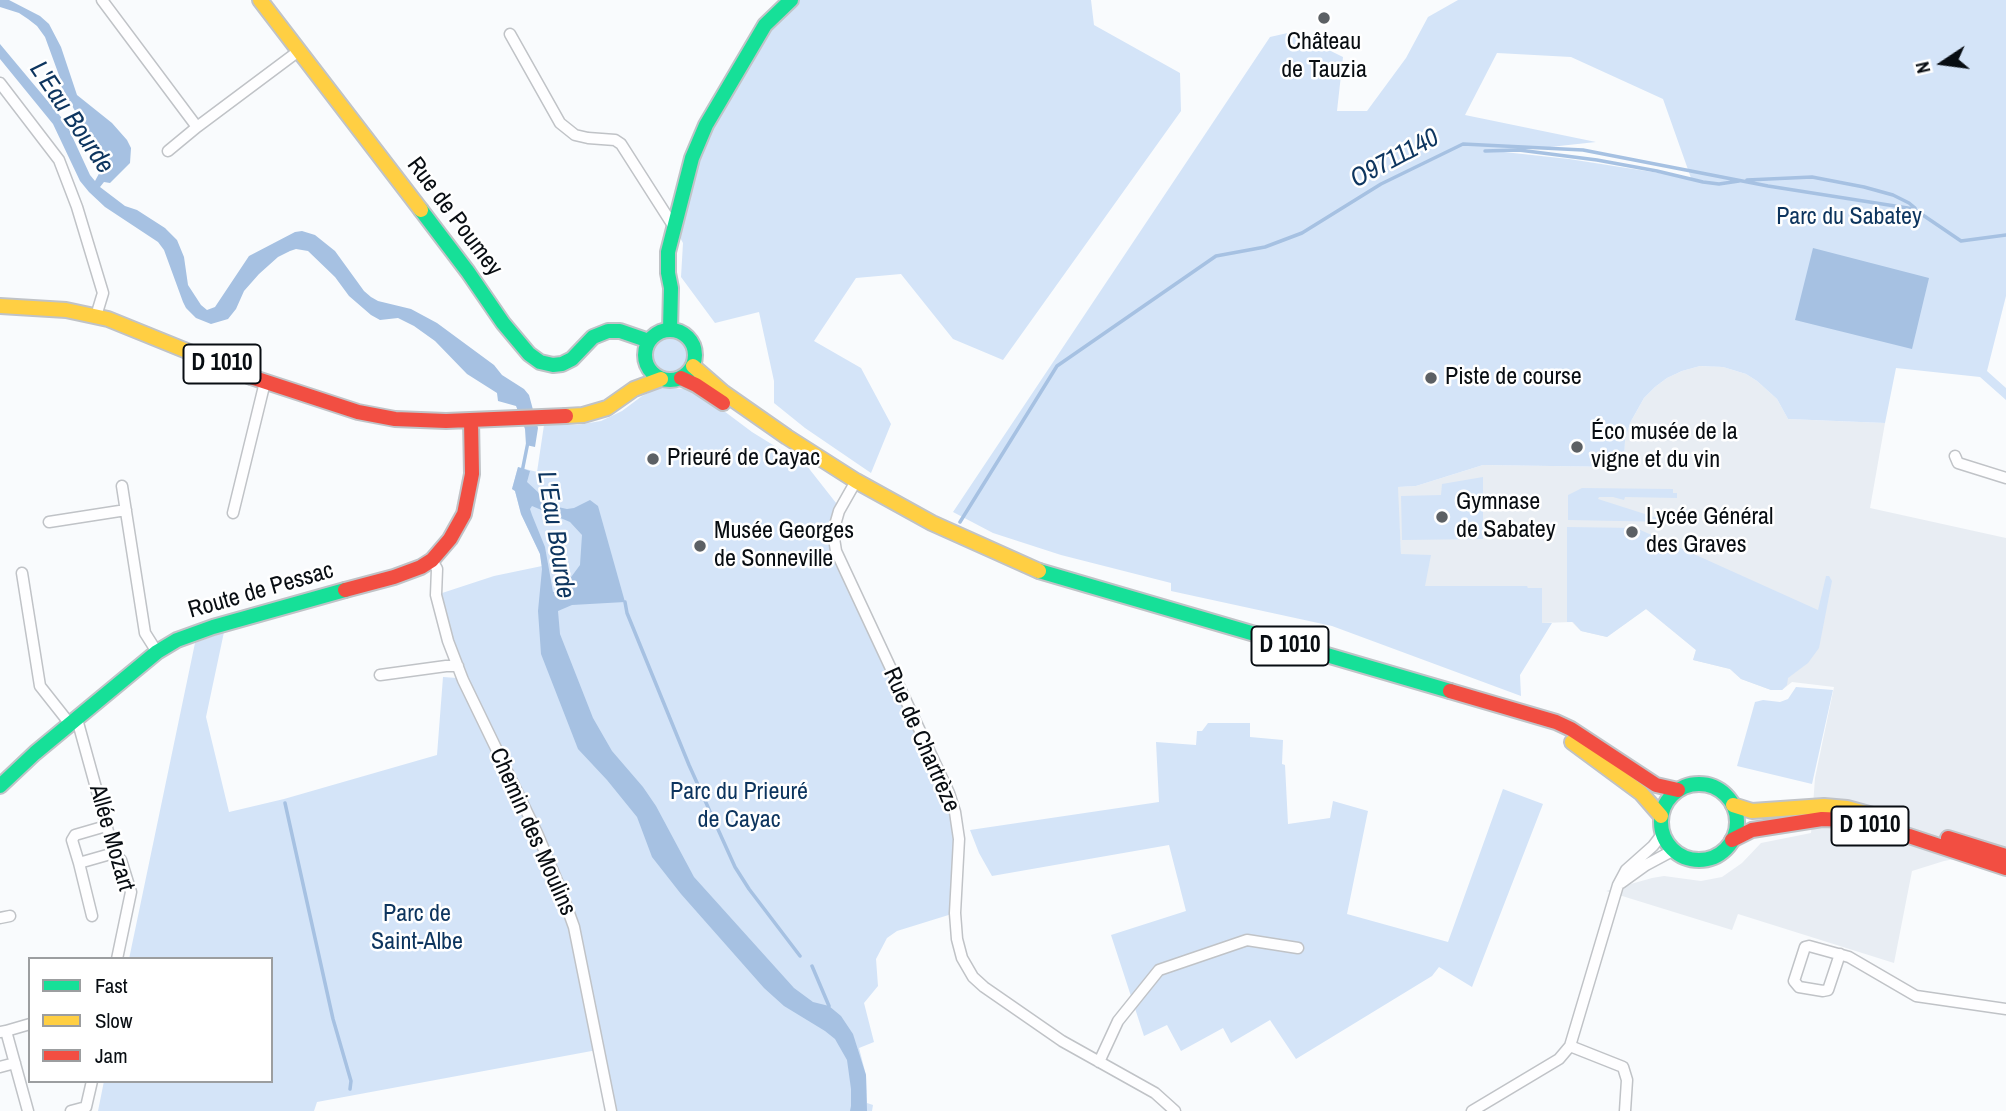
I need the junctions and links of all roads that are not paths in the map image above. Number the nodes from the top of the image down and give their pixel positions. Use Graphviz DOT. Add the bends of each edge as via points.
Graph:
graph roads {
  1 [pos="102,0"];
  2 [pos="260,0"];
  3 [pos="790,0"];
  4 [pos="510,34"];
  5 [pos="300,50"];
  6 [pos="0,83"];
  7 [pos="197,127"];
  8 [pos="168,151"];
  9 [pos="674,227"];
  10 [pos="0,306"];
  11 [pos="96,316"];
  12 [pos="670,330"];
  13 [pos="649,341"];
  14 [pos="647,366"];
  15 [pos="693,366"];
  16 [pos="681,378"];
  17 [pos="661,379"];
  18 [pos="265,382"];
  19 [pos="634,389"];
  20 [pos="471,420"];
  21 [pos="1955,456"];
  22 [pos="2006,478"];
  23 [pos="122,485"];
  24 [pos="853,485"];
  25 [pos="126,510"];
  26 [pos="233,513"];
  27 [pos="49,522"];
  28 [pos="432,560"];
  29 [pos="22,573"];
  30 [pos="158,652"];
  31 [pos="458,666"];
  32 [pos="380,675"];
  33 [pos="1537,717"];
  34 [pos="74,721"];
  35 [pos="0,786"];
  36 [pos="1678,790"];
  37 [pos="1733,805"];
  38 [pos="1661,816"];
  39 [pos="106,826"];
  40 [pos="1663,833"];
  41 [pos="1912,837"];
  42 [pos="1732,840"];
  43 [pos="1674,850"];
  44 [pos="114,853"];
  45 [pos="2006,856"];
  46 [pos="2006,862"];
  47 [pos="79,863"];
  48 [pos="2006,868"];
  49 [pos="1618,885"];
  50 [pos="92,916"];
  51 [pos="1297,948"];
  52 [pos="1840,954"];
  53 [pos="117,957"];
  54 [pos="2006,1009"];
  55 [pos="28,1025"];
  56 [pos="3,1031"];
  57 [pos="1570,1046"];
  58 [pos="1099,1062"];
  59 [pos="15,1063"];
  60 [pos="0,1067"];
  61 [pos="92,1083"];
  62 [pos="27,1111"];
  63 [pos="71,1111"];
  64 [pos="611,1111"];
  65 [pos="1175,1111"];
  66 [pos="1472,1111"];
  67 [pos="1625,1111"];
  1 -- 7 [label="street"];
  2 -- 5 [label="main road, Rue de Poumey"];
  3 -- 9 [label="main road" via="765,24 706,125"];
  4 -- 9 [label="street" via="560,123 575,135 621,144"];
  5 -- 7 [label="street"];
  5 -- 13 [label="main road, Rue de Poumey" via="529,354 540,362 562,364 593,337 608,331"];
  6 -- 11 [label="street" via="59,160 103,293"];
  7 -- 8 [label="street"];
  9 -- 12 [label="main road" via="667,262"];
  10 -- 11 [label="main road, D 1010"];
  11 -- 18 [label="main road, D 1010"];
  12 -- 13 [label="main road"];
  12 -- 15 [label="main road" via="683,334 692,344"];
  13 -- 14 [label="main road"];
  14 -- 17 [label="main road"];
  14 -- 19 [label="main road, D 1010"];
  15 -- 16 [label="main road"];
  15 -- 24 [label="main road, D 1010"];
  16 -- 17 [label="main road"];
  16 -- 24 [label="main road, D 1010" via="767,436"];
  17 -- 19 [label="main road, D 1010"];
  18 -- 20 [label="main road, D 1010" via="374,415 416,421"];
  18 -- 26 [label="street"];
  19 -- 20 [label="main road, D 1010" via="596,412 570,417"];
  20 -- 28 [label="main road, Route de Pessac" via="472,474 464,514"];
  21 -- 22 [label="street" via="1958,463"];
  23 -- 25 [label="street"];
  24 -- 33 [label="main road, D 1010" via="929,530 990,558"];
  24 -- 58 [label="street, Rue de Chartrèze" via="839,511 836,551 955,812 959,839 955,913 962,958 984,987"];
  25 -- 27 [label="street"];
  25 -- 30 [label="street" via="145,633"];
  28 -- 30 [label="main road, Route de Pessac" via="394,577 213,627"];
  28 -- 31 [label="street, Chemin des Moulins" via="437,569 436,595"];
  29 -- 34 [label="street" via="40,686"];
  30 -- 34 [label="main road, Route de Pessac"];
  31 -- 32 [label="street"];
  31 -- 64 [label="street, Chemin des Moulins" via="565,901"];
  33 -- 36 [label="main road, D 1010" via="1571,729 1656,785"];
  33 -- 38 [label="main road, D 1010" via="1641,793"];
  34 -- 35 [label="main road, Route de Pessac"];
  34 -- 39 [label="street, Allée Mozart"];
  36 -- 37 [label="main road" via="1695,784 1712,786"];
  36 -- 38 [label="main road"];
  37 -- 42 [label="main road" via="1737,829"];
  37 -- 45 [label="main road, D 1010" via="1752,811 1847,808"];
  38 -- 40 [label="main road"];
  39 -- 44 [label="street, Allée Mozart"];
  39 -- 47 [label="street" via="75,835 72,840"];
  40 -- 43 [label="main road"];
  40 -- 49 [label="street" via="1626,870"];
  41 -- 42 [label="main road, D 1010" via="1846,820 1822,819 1752,830"];
  41 -- 46 [label="main road" via="1920,835"];
  41 -- 48 [label="main road, D 1010"];
  42 -- 43 [label="main road" via="1726,849 1706,859 1694,860"];
  43 -- 49 [label="street"];
  44 -- 47 [label="street"];
  44 -- 53 [label="street, Allée Mozart" via="121,860 131,892"];
  47 -- 50 [label="street"];
  49 -- 57 [label="street"];
  51 -- 58 [label="street" via="1247,940 1159,970 1118,1021"];
  52 -- 52 [label="street" via="1805,947 1794,981 1799,987 1828,990"];
  52 -- 54 [label="street" via="1916,996"];
  55 -- 56 [label="street"];
  56 -- 59 [label="street"];
  57 -- 66 [label="street" via="1559,1059"];
  57 -- 67 [label="street" via="1623,1067"];
  58 -- 65 [label="street, Rue de Chartrèze" via="1155,1093"];
  59 -- 60 [label="street"];
  59 -- 62 [label="street"];
  61 -- 63 [label="street" via="86,1107"];
}
